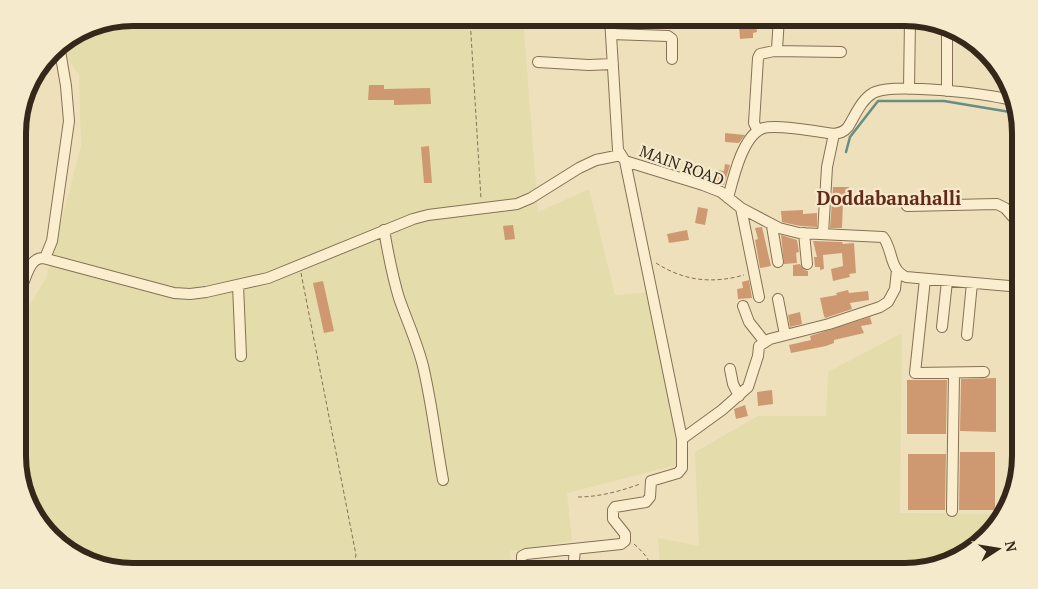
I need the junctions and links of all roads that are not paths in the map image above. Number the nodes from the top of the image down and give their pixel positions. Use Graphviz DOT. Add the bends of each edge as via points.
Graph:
graph roads {
  1 [pos="610,26"];
  2 [pos="779,26"];
  3 [pos="910,26"];
  4 [pos="611,34"];
  5 [pos="946,34"];
  6 [pos="774,51"];
  7 [pos="841,52"];
  8 [pos="61,55"];
  9 [pos="672,59"];
  10 [pos="538,62"];
  11 [pos="612,64"];
  12 [pos="909,89"];
  13 [pos="947,91"];
  14 [pos="1006,99"];
  15 [pos="758,131"];
  16 [pos="834,134"];
  17 [pos="623,158"];
  18 [pos="728,198"];
  19 [pos="906,206"];
  20 [pos="741,208"];
  21 [pos="1012,216"];
  22 [pos="772,226"];
  23 [pos="384,230"];
  24 [pos="804,233"];
  25 [pos="823,234"];
  26 [pos="45,258"];
  27 [pos="778,262"];
  28 [pos="807,264"];
  29 [pos="897,270"];
  30 [pos="26,277"];
  31 [pos="925,279"];
  32 [pos="947,281"];
  33 [pos="972,283"];
  34 [pos="238,285"];
  35 [pos="1012,286"];
  36 [pos="759,297"];
  37 [pos="778,299"];
  38 [pos="743,306"];
  39 [pos="942,327"];
  40 [pos="785,335"];
  41 [pos="968,335"];
  42 [pos="764,341"];
  43 [pos="241,356"];
  44 [pos="730,368"];
  45 [pos="954,372"];
  46 [pos="984,372"];
  47 [pos="739,396"];
  48 [pos="682,439"];
  49 [pos="443,480"];
  50 [pos="952,511"];
  51 [pos="575,549"];
  52 [pos="521,563"];
  53 [pos="574,563"];
  1 -- 4 [label="street, MAIN ROAD"];
  2 -- 6 [label="street" via="778,46"];
  3 -- 12 [label="street"];
  4 -- 9 [label="street" via="668,36 672,38"];
  4 -- 11 [label="street, MAIN ROAD"];
  5 -- 13 [label="street"];
  6 -- 7 [label="street"];
  6 -- 15 [label="street" via="760,54 758,58 754,123"];
  8 -- 26 [label="street" via="69,121 52,241"];
  10 -- 11 [label="street" via="589,66"];
  11 -- 17 [label="street, MAIN ROAD" via="618,150"];
  12 -- 13 [label="street"];
  12 -- 16 [label="street" via="875,92 861,106 845,131"];
  13 -- 14 [label="street"];
  15 -- 16 [label="street" via="766,127"];
  15 -- 18 [label="street" via="748,143 738,165"];
  16 -- 25 [label="street" via="827,167"];
  17 -- 18 [label="street, MAIN ROAD" via="721,192"];
  17 -- 23 [label="street" via="596,160 517,204 428,215"];
  17 -- 48 [label="street"];
  18 -- 20 [label="street, MAIN ROAD"];
  19 -- 21 [label="street" via="997,204"];
  20 -- 22 [label="street, MAIN ROAD"];
  20 -- 36 [label="street"];
  22 -- 24 [label="street, MAIN ROAD"];
  22 -- 27 [label="street"];
  23 -- 34 [label="street" via="268,278"];
  23 -- 49 [label="street" via="392,276 423,367"];
  24 -- 25 [label="street, MAIN ROAD"];
  24 -- 28 [label="street"];
  25 -- 29 [label="street, MAIN ROAD" via="883,237"];
  26 -- 30 [label="street" via="33,261"];
  26 -- 34 [label="street" via="174,293 190,294"];
  29 -- 31 [label="street" via="906,277"];
  29 -- 40 [label="street" via="895,289 888,302 880,307"];
  31 -- 32 [label="street"];
  31 -- 45 [label="street" via="915,373"];
  32 -- 33 [label="street"];
  32 -- 39 [label="street"];
  33 -- 35 [label="street"];
  33 -- 41 [label="street"];
  34 -- 43 [label="street"];
  37 -- 40 [label="street"];
  38 -- 42 [label="street" via="749,322"];
  40 -- 42 [label="street"];
  42 -- 47 [label="street" via="758,348 748,387"];
  44 -- 47 [label="street"];
  45 -- 46 [label="street"];
  45 -- 50 [label="street"];
  47 -- 48 [label="street"];
  48 -- 51 [label="street" via="681,470 651,481 650,497 646,502 612,510 612,518 626,537 621,544"];
  51 -- 52 [label="street" via="526,554 522,556"];
  51 -- 53 [label="street"];
}
